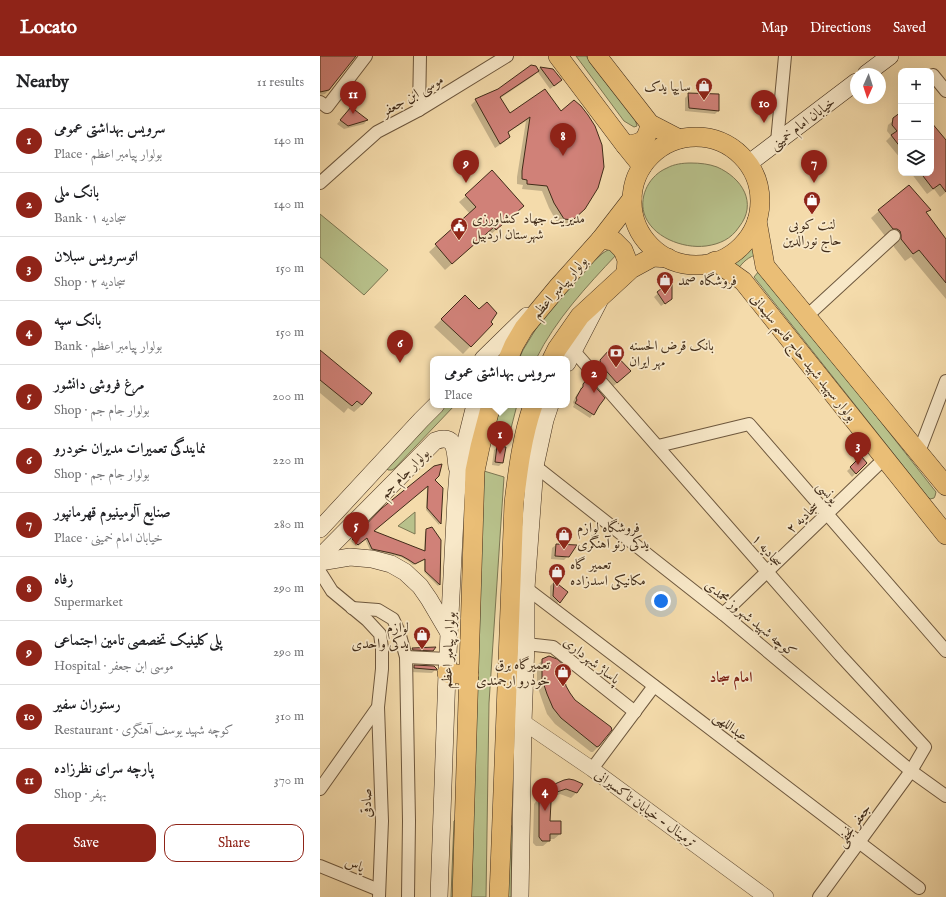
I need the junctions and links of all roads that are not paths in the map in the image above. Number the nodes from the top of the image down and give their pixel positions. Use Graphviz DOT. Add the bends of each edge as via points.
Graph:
graph roads {
  1 [pos="366,56"];
  2 [pos="420,56"];
  3 [pos="507,56"];
  4 [pos="558,56"];
  5 [pos="597,56"];
  6 [pos="785,56"];
  7 [pos="890,56"];
  8 [pos="874,68"];
  9 [pos="934,76"];
  10 [pos="850,87"];
  11 [pos="946,91"];
  12 [pos="323,104"];
  13 [pos="419,110"];
  14 [pos="650,124"];
  15 [pos="679,139"];
  16 [pos="777,142"];
  17 [pos="625,145"];
  18 [pos="748,164"];
  19 [pos="642,166"];
  20 [pos="320,183"];
  21 [pos="632,199"];
  22 [pos="757,221"];
  23 [pos="894,236"];
  24 [pos="601,239"];
  25 [pos="668,258"];
  26 [pos="715,261"];
  27 [pos="765,266"];
  28 [pos="626,273"];
  29 [pos="743,281"];
  30 [pos="602,295"];
  31 [pos="807,316"];
  32 [pos="504,351"];
  33 [pos="491,356"];
  34 [pos="554,356"];
  35 [pos="570,356"];
  36 [pos="946,381"];
  37 [pos="433,408"];
  38 [pos="474,408"];
  39 [pos="490,408"];
  40 [pos="532,408"];
  41 [pos="549,408"];
  42 [pos="658,446"];
  43 [pos="919,452"];
  44 [pos="885,458"];
  45 [pos="535,466"];
  46 [pos="372,473"];
  47 [pos="458,473"];
  48 [pos="946,486"];
  49 [pos="388,488"];
  50 [pos="827,514"];
  51 [pos="943,524"];
  52 [pos="320,530"];
  53 [pos="320,557"];
  54 [pos="320,562"];
  55 [pos="767,571"];
  56 [pos="320,572"];
  57 [pos="526,588"];
  58 [pos="352,608"];
  59 [pos="723,614"];
  60 [pos="449,634"];
  61 [pos="526,644"];
  62 [pos="946,651"];
  63 [pos="406,657"];
  64 [pos="447,666"];
  65 [pos="469,675"];
  66 [pos="654,686"];
  67 [pos="378,707"];
  68 [pos="635,712"];
  69 [pos="523,722"];
  70 [pos="592,769"];
  71 [pos="911,771"];
  72 [pos="320,789"];
  73 [pos="946,796"];
  74 [pos="859,843"];
  75 [pos="320,866"];
  76 [pos="919,888"];
  77 [pos="379,894"];
  78 [pos="408,897"];
  79 [pos="439,897"];
  80 [pos="462,897"];
  81 [pos="498,897"];
  82 [pos="520,897"];
  83 [pos="766,897"];
  84 [pos="819,897"];
  1 -- 12 [label="street"];
  2 -- 13 [label="street"];
  3 -- 13 [label="street, موسی ابن جعفر"];
  4 -- 17 [label="main road"];
  5 -- 14 [label="main road"];
  6 -- 16 [label="street"];
  7 -- 8 [label="main road"];
  9 -- 11 [label="street"];
  10 -- 16 [label="main road, خیابان امام خمینی"];
  13 -- 20 [label="street, موسی ابن جعفر" via="377,132"];
  14 -- 15 [label="main road"];
  14 -- 17 [label="main road" via="643,141"];
  15 -- 18 [label="main road" via="698,137 717,140 735,150"];
  15 -- 19 [label="main road" via="664,145"];
  16 -- 18 [label="main road, خیابان امام خمینی"];
  17 -- 19 [label="main road"];
  18 -- 22 [label="main road" via="757,182 760,201"];
  19 -- 21 [label="main road" via="635,182"];
  21 -- 24 [label="main road, بولوار پیامبر اعظم"];
  21 -- 25 [label="main road" via="634,217 641,234 652,248"];
  22 -- 26 [label="main road" via="738,248"];
  22 -- 27 [label="main road, بولوار سپهبد شهید حاج قاسم سلیمانی"];
  23 -- 31 [label="street"];
  24 -- 28 [label="main road" via="614,241 623,250 627,260"];
  24 -- 32 [label="main road, بولوار پیامبر اعظم" via="558,286 524,328 514,345"];
  25 -- 26 [label="main road" via="683,263"];
  25 -- 28 [label="main road" via="653,257"];
  26 -- 29 [label="main road, بولوار سپهبد شهید حاج قاسم سلیمانی"];
  27 -- 29 [label="main road" via="751,267 745,272"];
  27 -- 31 [label="main road, بولوار سپهبد شهید حاج قاسم سلیمانی"];
  28 -- 30 [label="main road"];
  29 -- 44 [label="main road, بولوار سپهبد شهید حاج قاسم سلیمانی"];
  30 -- 34 [label="main road" via="580,316"];
  30 -- 35 [label="main road"];
  31 -- 43 [label="main road, بولوار سپهبد شهید حاج قاسم سلیمانی"];
  32 -- 33 [label="main road"];
  35 -- 42 [label="street, سجادیه ۱"];
  36 -- 43 [label="street"];
  37 -- 46 [label="main road, بولوار جام جم"];
  38 -- 47 [label="main road, بولوار پیامبر اعظم"];
  39 -- 65 [label="main road, بولوار پیامبر اعظم" via="475,471"];
  40 -- 81 [label="main road" via="521,452 514,503"];
  41 -- 45 [label="main road"];
  42 -- 50 [label="street, یونسی" via="749,424"];
  42 -- 55 [label="street, سجادیه ۱"];
  43 -- 48 [label="main road, بولوار سپهبد شهید حاج قاسم سلیمانی"];
  44 -- 50 [label="street, سجادیه ۲"];
  44 -- 51 [label="main road, بولوار سپهبد شهید حاج قاسم سلیمانی"];
  45 -- 57 [label="main road"];
  45 -- 59 [label="street, کوچه شهید شهروز محمدی"];
  46 -- 49 [label="main road"];
  46 -- 52 [label="main road, بولوار جام جم"];
  47 -- 49 [label="main road, بولوار جام جم" via="453,444 442,438 435,441"];
  47 -- 60 [label="main road, بولوار پیامبر اعظم"];
  49 -- 53 [label="main road, بولوار جام جم"];
  50 -- 55 [label="street, سجادیه ۲"];
  50 -- 62 [label="street, یونسی"];
  54 -- 60 [label="main road" via="350,557 391,564 405,572 420,586"];
  55 -- 59 [label="street, سجادیه ۲"];
  55 -- 71 [label="street, سجادیه ۱" via="925,747"];
  56 -- 58 [label="street, صادقی" via="332,591"];
  57 -- 61 [label="main road"];
  57 -- 66 [label="street, عبداللهی"];
  58 -- 63 [label="street" via="378,610 393,619"];
  58 -- 67 [label="street, صادقی" via="380,634 382,669"];
  59 -- 71 [label="street, کوچه شهید شهروز محمدی"];
  60 -- 64 [label="main road, بولوار پیامبر اعظم"];
  61 -- 68 [label="street, پاساژ شهرداری" via="553,647"];
  61 -- 69 [label="main road"];
  63 -- 64 [label="street"];
  63 -- 78 [label="street"];
  64 -- 65 [label="main road"];
  64 -- 79 [label="main road, بولوار پیامبر اعظم"];
  65 -- 80 [label="main road, بولوار پیامبر اعظم"];
  66 -- 68 [label="street"];
  66 -- 74 [label="street, عبداللهی"];
  67 -- 72 [label="street"];
  67 -- 77 [label="street, صادقی" via="382,821"];
  68 -- 70 [label="street"];
  69 -- 70 [label="street, ترمینال - خیابان تاکسیرانی"];
  69 -- 82 [label="main road"];
  70 -- 83 [label="street, ترمینال - خیابان تاکسیرانی"];
  71 -- 73 [label="street, کوچه شهید شهروز محمدی"];
  71 -- 74 [label="street, جعفر نجفی"];
  74 -- 76 [label="street, عبداللهی"];
  74 -- 84 [label="street, جعفر نجفی"];
  75 -- 77 [label="street, یاس"];
}
